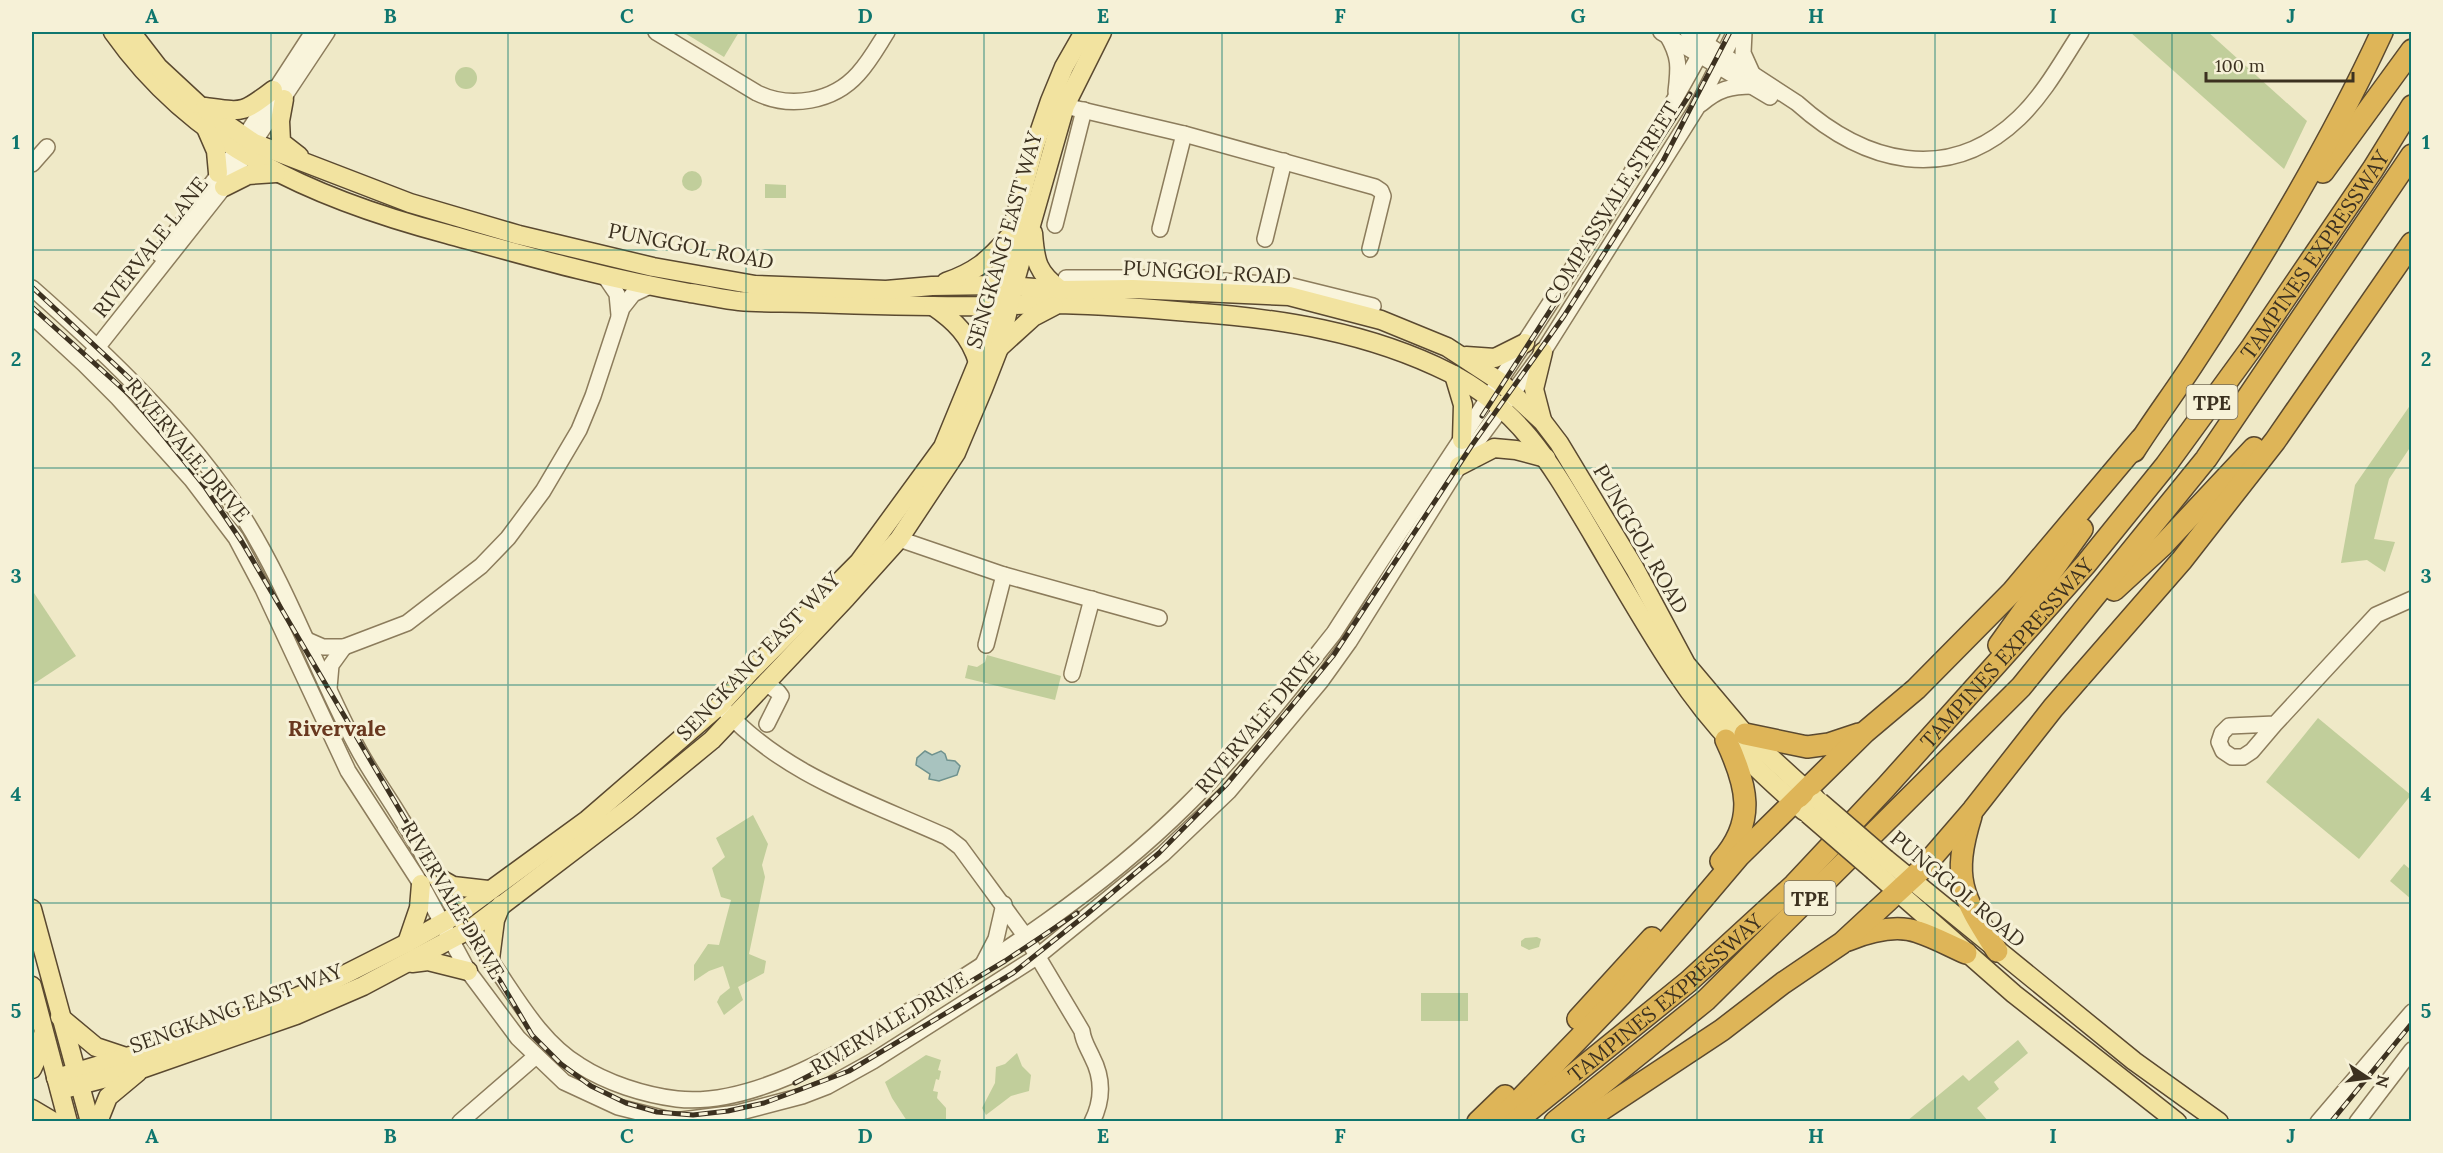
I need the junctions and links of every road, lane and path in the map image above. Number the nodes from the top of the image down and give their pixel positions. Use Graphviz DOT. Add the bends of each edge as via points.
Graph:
graph roads {
  1 [pos="112,32"];
  2 [pos="131,32"];
  3 [pos="313,32"];
  4 [pos="327,32"];
  5 [pos="656,32"];
  6 [pos="887,32"];
  7 [pos="1084,32"];
  8 [pos="1102,32"];
  9 [pos="1688,32"];
  10 [pos="1736,32"];
  11 [pos="1744,32"];
  12 [pos="2081,32"];
  13 [pos="2382,32"];
  14 [pos="1664,33"];
  15 [pos="1706,43"];
  16 [pos="2412,50"];
  17 [pos="1721,60"];
  18 [pos="1752,80"];
  19 [pos="278,94"];
  20 [pos="1675,101"];
  21 [pos="200,106"];
  22 [pos="1065,106"];
  23 [pos="2412,106"];
  24 [pos="1696,109"];
  25 [pos="1084,110"];
  26 [pos="206,126"];
  27 [pos="1184,134"];
  28 [pos="245,146"];
  29 [pos="47,147"];
  30 [pos="2412,155"];
  31 [pos="1284,161"];
  32 [pos="32,165"];
  33 [pos="312,166"];
  34 [pos="276,173"];
  35 [pos="221,180"];
  36 [pos="1032,223"];
  37 [pos="1055,225"];
  38 [pos="2279,227"];
  39 [pos="1160,229"];
  40 [pos="1011,235"];
  41 [pos="1265,238"];
  42 [pos="2412,243"];
  43 [pos="1370,249"];
  44 [pos="604,275"];
  45 [pos="1005,285"];
  46 [pos="650,286"];
  47 [pos="932,286"];
  48 [pos="32,288"];
  49 [pos="1062,291"];
  50 [pos="1001,305"];
  51 [pos="933,306"];
  52 [pos="32,316"];
  53 [pos="619,318"];
  54 [pos="1525,343"];
  55 [pos="94,344"];
  56 [pos="1448,347"];
  57 [pos="999,348"];
  58 [pos="1543,352"];
  59 [pos="2333,357"];
  60 [pos="80,360"];
  61 [pos="978,362"];
  62 [pos="1454,375"];
  63 [pos="1506,387"];
  64 [pos="1496,403"];
  65 [pos="1543,422"];
  66 [pos="2141,439"];
  67 [pos="1462,440"];
  68 [pos="1546,458"];
  69 [pos="1459,466"];
  70 [pos="898,539"];
  71 [pos="1004,575"];
  72 [pos="1092,599"];
  73 [pos="2412,599"];
  74 [pos="1159,618"];
  75 [pos="307,640"];
  76 [pos="986,645"];
  77 [pos="344,647"];
  78 [pos="1072,674"];
  79 [pos="766,683"];
  80 [pos="2021,687"];
  81 [pos="329,690"];
  82 [pos="1971,691"];
  83 [pos="720,705"];
  84 [pos="733,719"];
  85 [pos="766,724"];
  86 [pos="2275,724"];
  87 [pos="1865,732"];
  88 [pos="1736,737"];
  89 [pos="1800,796"];
  90 [pos="1972,810"];
  91 [pos="429,880"];
  92 [pos="1700,885"];
  93 [pos="1905,885"];
  94 [pos="488,890"];
  95 [pos="1004,904"];
  96 [pos="501,905"];
  97 [pos="32,909"];
  98 [pos="1690,913"];
  99 [pos="458,914"];
  100 [pos="442,923"];
  101 [pos="467,931"];
  102 [pos="1026,937"];
  103 [pos="1669,939"];
  104 [pos="450,940"];
  105 [pos="1842,942"];
  106 [pos="407,943"];
  107 [pos="1997,951"];
  108 [pos="1966,953"];
  109 [pos="1038,956"];
  110 [pos="489,959"];
  111 [pos="407,963"];
  112 [pos="981,966"];
  113 [pos="468,971"];
  114 [pos="1620,973"];
  115 [pos="32,986"];
  116 [pos="2412,1012"];
  117 [pos="60,1017"];
  118 [pos="1082,1031"];
  119 [pos="44,1033"];
  120 [pos="2412,1050"];
  121 [pos="125,1057"];
  122 [pos="539,1059"];
  123 [pos="144,1068"];
  124 [pos="32,1069"];
  125 [pos="77,1078"];
  126 [pos="58,1084"];
  127 [pos="32,1109"];
  128 [pos="54,1122"];
  129 [pos="68,1122"];
  130 [pos="90,1122"];
  131 [pos="98,1122"];
  132 [pos="460,1122"];
  133 [pos="474,1122"];
  134 [pos="1092,1122"];
  135 [pos="1100,1122"];
  136 [pos="1478,1122"];
  137 [pos="1498,1122"];
  138 [pos="1515,1122"];
  139 [pos="1555,1122"];
  140 [pos="1582,1122"];
  141 [pos="2177,1122"];
  142 [pos="2219,1122"];
  143 [pos="2318,1122"];
  144 [pos="2357,1122"];
  1 -- 26 [label="main road, PUNGGOL ROAD" via="134,62 175,104"];
  2 -- 21 [label="main road, PUNGGOL ROAD" via="158,67"];
  3 -- 19 [label="street"];
  4 -- 19 [label="street"];
  5 -- 6 [label="street" via="768,99 794,102 819,98 852,80"];
  7 -- 40 [label="main road, SENGKANG EAST WAY" via="1050,101"];
  8 -- 22 [label="main road, SENGKANG EAST WAY"];
  9 -- 15 [label="street"];
  10 -- 17 [label="street, COMPASSVALE STREET"];
  11 -- 18 [label="street" via="1743,52"];
  12 -- 18 [label="street" via="2020,117 1996,135 1952,156 1887,156 1852,143 1813,117 1791,110"];
  13 -- 38 [label="highway"];
  14 -- 15 [label="street"];
  14 -- 20 [label="street" via="1678,61"];
  15 -- 17 [label="street"];
  15 -- 20 [label="street, COMPASSVALE STREET"];
  16 -- 38 [label="highway"];
  17 -- 18 [label="street"];
  17 -- 24 [label="street, COMPASSVALE STREET"];
  18 -- 24 [label="street" via="1714,92"];
  19 -- 21 [label="main road" via="248,110"];
  19 -- 28 [label="street, RIVERVALE LANE"];
  19 -- 33 [label="main road" via="281,142"];
  20 -- 54 [label="street, COMPASSVALE STREET"];
  21 -- 28 [label="main road, PUNGGOL ROAD"];
  22 -- 25 [label="street"];
  22 -- 36 [label="main road, SENGKANG EAST WAY"];
  23 -- 82 [label="highway, TAMPINES EXPRESSWAY / TPE" via="2252,347 2166,465 2086,564"];
  24 -- 58 [label="street, COMPASSVALE STREET"];
  25 -- 27 [label="street"];
  25 -- 37 [label="street"];
  26 -- 28 [label="main road, PUNGGOL ROAD"];
  26 -- 35 [label="main road"];
  27 -- 31 [label="street"];
  27 -- 39 [label="street"];
  28 -- 33 [label="main road, PUNGGOL ROAD"];
  28 -- 34 [label="main road, PUNGGOL ROAD"];
  28 -- 35 [label="street, RIVERVALE LANE"];
  29 -- 32 [label="street"];
  30 -- 80 [label="highway, TAMPINES EXPRESSWAY / TPE" via="2206,459"];
  31 -- 41 [label="street"];
  31 -- 43 [label="street" via="1382,191"];
  33 -- 47 [label="main road, PUNGGOL ROAD" via="410,203 653,267 755,285 886,290"];
  34 -- 35 [label="main road"];
  34 -- 44 [label="main road, PUNGGOL ROAD" via="409,224"];
  35 -- 55 [label="street, RIVERVALE LANE"];
  36 -- 45 [label="main road, SENGKANG EAST WAY"];
  36 -- 49 [label="main road" via="1039,269"];
  38 -- 66 [label="highway"];
  40 -- 45 [label="main road, SENGKANG EAST WAY"];
  40 -- 47 [label="main road" via="977,269"];
  42 -- 59 [label="highway"];
  44 -- 46 [label="main road, PUNGGOL ROAD"];
  44 -- 53 [label="street" via="617,294"];
  45 -- 47 [label="main road, PUNGGOL ROAD"];
  45 -- 49 [label="main road, PUNGGOL ROAD"];
  45 -- 50 [label="main road, SENGKANG EAST WAY"];
  46 -- 51 [label="main road, PUNGGOL ROAD" via="737,301"];
  46 -- 53 [label="street" via="630,297"];
  48 -- 55 [label="street, RIVERVALE DRIVE"];
  49 -- 50 [label="main road, PUNGGOL ROAD"];
  49 -- 56 [label="main road, PUNGGOL ROAD" via="1096,284 1181,284 1291,291 1364,307 1381,320"];
  49 -- 57 [label="main road"];
  49 -- 62 [label="main road, PUNGGOL ROAD" via="1163,310 1284,321 1379,344"];
  50 -- 51 [label="main road, PUNGGOL ROAD"];
  50 -- 57 [label="main road, SENGKANG EAST WAY"];
  50 -- 61 [label="main road, SENGKANG EAST WAY"];
  51 -- 61 [label="main road" via="954,320 973,345"];
  52 -- 60 [label="street, RIVERVALE DRIVE"];
  53 -- 77 [label="street" via="579,430 543,491 508,538 481,566 407,623"];
  54 -- 56 [label="main road" via="1495,358 1469,357"];
  54 -- 63 [label="street, COMPASSVALE STREET"];
  55 -- 60 [label="street, RIVERVALE LANE"];
  55 -- 75 [label="street, RIVERVALE DRIVE" via="220,483 278,578"];
  56 -- 63 [label="main road, PUNGGOL ROAD"];
  57 -- 70 [label="main road, SENGKANG EAST WAY" via="956,453"];
  58 -- 63 [label="street, COMPASSVALE STREET"];
  58 -- 65 [label="main road" via="1534,389"];
  59 -- 80 [label="highway" via="2280,421 2194,513 2109,594"];
  59 -- 90 [label="highway" via="2275,441 2182,560 2053,708"];
  60 -- 91 [label="street, RIVERVALE DRIVE" via="179,466 236,538 348,771"];
  61 -- 83 [label="main road, SENGKANG EAST WAY" via="943,447 907,499 859,562"];
  62 -- 64 [label="main road, PUNGGOL ROAD"];
  62 -- 67 [label="main road" via="1463,405"];
  63 -- 64 [label="street, RIVERVALE DRIVE"];
  63 -- 65 [label="main road, PUNGGOL ROAD"];
  64 -- 67 [label="street, RIVERVALE DRIVE"];
  64 -- 68 [label="main road, PUNGGOL ROAD" via="1527,432"];
  64 -- 69 [label="street, RIVERVALE DRIVE"];
  65 -- 88 [label="main road, PUNGGOL ROAD" via="1635,569 1686,664"];
  66 -- 82 [label="highway" via="2113,486 1974,678"];
  66 -- 87 [label="highway" via="2012,592 1916,690"];
  67 -- 102 [label="street, RIVERVALE DRIVE" via="1335,633 1218,773 1156,833"];
  68 -- 69 [label="main road" via="1494,448"];
  68 -- 88 [label="main road, PUNGGOL ROAD" via="1675,670"];
  69 -- 109 [label="street, RIVERVALE DRIVE" via="1349,642 1307,699 1229,791 1162,854"];
  70 -- 71 [label="street"];
  70 -- 79 [label="main road, SENGKANG EAST WAY"];
  71 -- 72 [label="street"];
  71 -- 76 [label="street"];
  72 -- 74 [label="street"];
  72 -- 78 [label="street"];
  73 -- 86 [label="street" via="2376,615"];
  75 -- 77 [label="street" via="323,647"];
  75 -- 81 [label="street, RIVERVALE DRIVE"];
  77 -- 81 [label="street" via="332,665"];
  79 -- 84 [label="main road, SENGKANG EAST WAY"];
  79 -- 85 [label="street" via="780,696"];
  80 -- 139 [label="highway, TAMPINES EXPRESSWAY / TPE" via="1706,1000"];
  81 -- 91 [label="street, RIVERVALE DRIVE"];
  82 -- 138 [label="highway, TAMPINES EXPRESSWAY / TPE" via="1794,885 1688,982"];
  83 -- 84 [label="street"];
  83 -- 94 [label="main road, SENGKANG EAST WAY" via="587,820"];
  84 -- 95 [label="street" via="754,740 821,781 947,837 960,847"];
  84 -- 96 [label="main road, SENGKANG EAST WAY" via="628,809"];
  87 -- 88 [label="highway" via="1807,747"];
  87 -- 89 [label="highway"];
  88 -- 89 [label="main road, PUNGGOL ROAD"];
  88 -- 92 [label="highway" via="1746,810 1729,852"];
  89 -- 93 [label="main road, PUNGGOL ROAD, bridge"];
  89 -- 98 [label="highway" via="1739,856"];
  90 -- 93 [label="highway"];
  90 -- 107 [label="highway" via="1961,855 1962,885 1967,901"];
  91 -- 94 [label="main road"];
  91 -- 99 [label="street, RIVERVALE DRIVE"];
  91 -- 100 [label="street, RIVERVALE DRIVE"];
  91 -- 106 [label="main road"];
  92 -- 98 [label="highway"];
  92 -- 114 [label="highway"];
  93 -- 105 [label="highway"];
  93 -- 107 [label="main road, PUNGGOL ROAD"];
  93 -- 108 [label="main road, PUNGGOL ROAD"];
  94 -- 99 [label="main road, SENGKANG EAST WAY"];
  95 -- 102 [label="street"];
  95 -- 112 [label="street" via="996,939"];
  96 -- 101 [label="main road, SENGKANG EAST WAY"];
  96 -- 110 [label="main road"];
  97 -- 117 [label="main road"];
  98 -- 103 [label="highway"];
  99 -- 100 [label="main road, SENGKANG EAST WAY"];
  99 -- 101 [label="street, RIVERVALE DRIVE"];
  100 -- 104 [label="street, RIVERVALE DRIVE"];
  100 -- 106 [label="main road, SENGKANG EAST WAY"];
  101 -- 104 [label="main road, SENGKANG EAST WAY"];
  101 -- 110 [label="street, RIVERVALE DRIVE"];
  102 -- 109 [label="street"];
  102 -- 112 [label="street, RIVERVALE DRIVE"];
  103 -- 114 [label="highway"];
  103 -- 137 [label="highway" via="1621,995"];
  104 -- 111 [label="main road, SENGKANG EAST WAY"];
  104 -- 113 [label="street, RIVERVALE DRIVE"];
  105 -- 108 [label="highway" via="1906,929"];
  105 -- 140 [label="highway" via="1722,1030"];
  106 -- 121 [label="main road, SENGKANG EAST WAY" via="271,1008"];
  107 -- 142 [label="main road, PUNGGOL ROAD" via="2134,1061"];
  108 -- 141 [label="main road, PUNGGOL ROAD"];
  109 -- 118 [label="street"];
  109 -- 122 [label="street, RIVERVALE DRIVE" via="828,1086 737,1113 674,1121 637,1113 564,1082"];
  110 -- 112 [label="street, RIVERVALE DRIVE" via="540,1031 578,1065 643,1093 680,1100 742,1095 794,1074 885,1026"];
  111 -- 113 [label="main road" via="428,961"];
  111 -- 123 [label="main road, SENGKANG EAST WAY" via="296,1015"];
  113 -- 122 [label="street, RIVERVALE DRIVE" via="518,1038"];
  114 -- 136 [label="highway" via="1534,1069"];
  115 -- 119 [label="main road"];
  116 -- 143 [label="street"];
  117 -- 121 [label="main road" via="96,1047"];
  117 -- 125 [label="main road"];
  118 -- 134 [label="street" via="1101,1084"];
  118 -- 135 [label="street" via="1099,1053 1106,1076 1106,1100"];
  119 -- 124 [label="main road"];
  119 -- 126 [label="main road"];
  120 -- 144 [label="street"];
  121 -- 125 [label="main road, SENGKANG EAST WAY"];
  122 -- 132 [label="street"];
  122 -- 133 [label="street"];
  123 -- 125 [label="main road, SENGKANG EAST WAY"];
  123 -- 131 [label="main road" via="108,1097"];
  125 -- 126 [label="main road, SENGKANG EAST WAY"];
  125 -- 130 [label="main road"];
  126 -- 129 [label="main road"];
  127 -- 128 [label="main road"];
}
